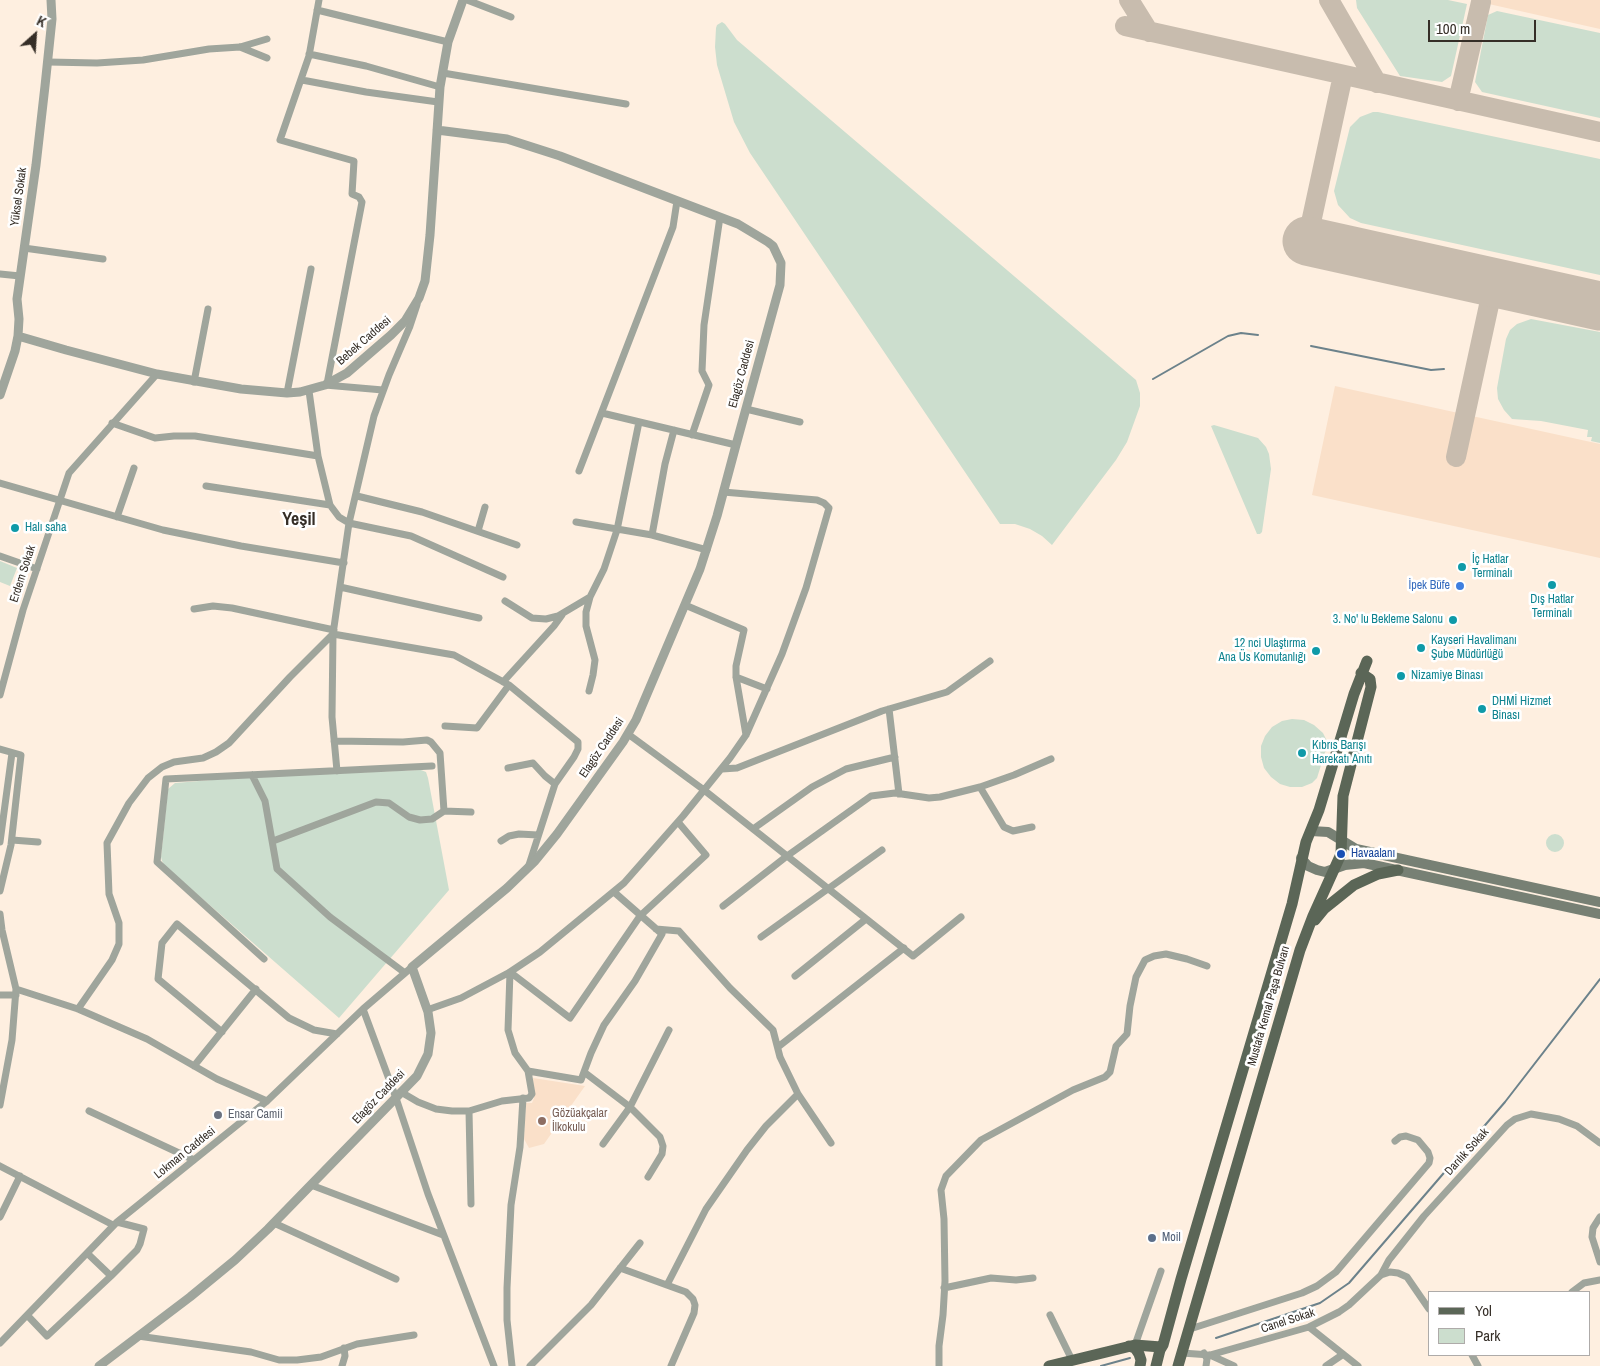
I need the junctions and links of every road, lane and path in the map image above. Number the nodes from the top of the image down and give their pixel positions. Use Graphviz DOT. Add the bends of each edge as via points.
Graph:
graph roads {
  1 [pos="51,0"];
  2 [pos="319,0"];
  3 [pos="465,0"];
  4 [pos="317,10"];
  5 [pos="511,17"];
  6 [pos="267,39"];
  7 [pos="448,42"];
  8 [pos="240,47"];
  9 [pos="309,54"];
  10 [pos="267,58"];
  11 [pos="48,62"];
  12 [pos="442,73"];
  13 [pos="302,80"];
  14 [pos="440,87"];
  15 [pos="438,102"];
  16 [pos="626,104"];
  17 [pos="436,130"];
  18 [pos="677,201"];
  19 [pos="720,217"];
  20 [pos="24,248"];
  21 [pos="103,259"];
  22 [pos="311,269"];
  23 [pos="0,274"];
  24 [pos="20,276"];
  25 [pos="419,298"];
  26 [pos="208,309"];
  27 [pos="18,336"];
  28 [pos="157,374"];
  29 [pos="194,382"];
  30 [pos="326,385"];
  31 [pos="383,390"];
  32 [pos="309,391"];
  33 [pos="287,393"];
  34 [pos="0,395"];
  35 [pos="746,409"];
  36 [pos="602,414"];
  37 [pos="639,422"];
  38 [pos="800,422"];
  39 [pos="112,423"];
  40 [pos="674,430"];
  41 [pos="692,434"];
  42 [pos="736,445"];
  43 [pos="318,456"];
  44 [pos="134,468"];
  45 [pos="579,471"];
  46 [pos="0,483"];
  47 [pos="206,486"];
  48 [pos="723,492"];
  49 [pos="356,496"];
  50 [pos="59,501"];
  51 [pos="330,505"];
  52 [pos="485,507"];
  53 [pos="117,517"];
  54 [pos="576,522"];
  55 [pos="349,523"];
  56 [pos="617,530"];
  57 [pos="478,531"];
  58 [pos="652,535"];
  59 [pos="517,545"];
  60 [pos="706,550"];
  61 [pos="0,556"];
  62 [pos="344,564"];
  63 [pos="37,569"];
  64 [pos="503,577"];
  65 [pos="340,587"];
  66 [pos="590,597"];
  67 [pos="505,601"];
  68 [pos="684,605"];
  69 [pos="194,609"];
  70 [pos="563,613"];
  71 [pos="479,618"];
  72 [pos="334,632"];
  73 [pos="1368,661"];
  74 [pos="990,662"];
  75 [pos="1362,673"];
  76 [pos="736,677"];
  77 [pos="506,684"];
  78 [pos="767,689"];
  79 [pos="589,691"];
  80 [pos="0,695"];
  81 [pos="889,709"];
  82 [pos="445,726"];
  83 [pos="628,734"];
  84 [pos="746,735"];
  85 [pos="334,741"];
  86 [pos="0,749"];
  87 [pos="12,753"];
  88 [pos="895,757"];
  89 [pos="1050,759"];
  90 [pos="432,766"];
  91 [pos="508,768"];
  92 [pos="722,769"];
  93 [pos="337,771"];
  94 [pos="252,775"];
  95 [pos="555,784"];
  96 [pos="980,787"];
  97 [pos="704,790"];
  98 [pos="899,794"];
  99 [pos="444,811"];
  100 [pos="471,812"];
  101 [pos="678,822"];
  102 [pos="1032,827"];
  103 [pos="753,829"];
  104 [pos="1311,831"];
  105 [pos="538,835"];
  106 [pos="12,840"];
  107 [pos="273,841"];
  108 [pos="501,841"];
  109 [pos="1341,841"];
  110 [pos="0,842"];
  111 [pos="38,842"];
  112 [pos="882,850"];
  113 [pos="787,856"];
  114 [pos="1301,858"];
  115 [pos="528,868"];
  116 [pos="1334,870"];
  117 [pos="1398,870"];
  118 [pos="827,888"];
  119 [pos="0,892"];
  120 [pos="614,892"];
  121 [pos="1600,902"];
  122 [pos="722,906"];
  123 [pos="0,914"];
  124 [pos="1600,914"];
  125 [pos="640,916"];
  126 [pos="961,918"];
  127 [pos="866,919"];
  128 [pos="656,929"];
  129 [pos="1,930"];
  130 [pos="1307,932"];
  131 [pos="761,937"];
  132 [pos="904,948"];
  133 [pos="264,959"];
  134 [pos="1206,966"];
  135 [pos="409,970"];
  136 [pos="510,972"];
  137 [pos="795,976"];
  138 [pos="256,989"];
  139 [pos="16,992"];
  140 [pos="0,996"];
  141 [pos="78,1009"];
  142 [pos="363,1009"];
  143 [pos="427,1010"];
  144 [pos="669,1030"];
  145 [pos="222,1032"];
  146 [pos="337,1034"];
  147 [pos="778,1048"];
  148 [pos="194,1066"];
  149 [pos="528,1071"];
  150 [pos="584,1072"];
  151 [pos="798,1094"];
  152 [pos="398,1095"];
  153 [pos="523,1098"];
  154 [pos="267,1102"];
  155 [pos="0,1104"];
  156 [pos="630,1106"];
  157 [pos="469,1110"];
  158 [pos="88,1111"];
  159 [pos="1395,1141"];
  160 [pos="831,1143"];
  161 [pos="1600,1143"];
  162 [pos="603,1144"];
  163 [pos="194,1160"];
  164 [pos="0,1166"];
  165 [pos="20,1176"];
  166 [pos="648,1177"];
  167 [pos="311,1185"];
  168 [pos="471,1204"];
  169 [pos="0,1217"];
  170 [pos="1600,1217"];
  171 [pos="274,1223"];
  172 [pos="115,1224"];
  173 [pos="443,1235"];
  174 [pos="640,1243"];
  175 [pos="87,1253"];
  176 [pos="1600,1262"];
  177 [pos="620,1268"];
  178 [pos="1161,1272"];
  179 [pos="1381,1275"];
  180 [pos="111,1276"];
  181 [pos="396,1278"];
  182 [pos="1033,1278"];
  183 [pos="1600,1280"];
  184 [pos="667,1285"];
  185 [pos="944,1288"];
  186 [pos="1573,1291"];
  187 [pos="1428,1308"];
  188 [pos="27,1315"];
  189 [pos="1050,1315"];
  190 [pos="1309,1327"];
  191 [pos="1190,1329"];
  192 [pos="414,1335"];
  193 [pos="138,1336"];
  194 [pos="0,1343"];
  195 [pos="1132,1345"];
  196 [pos="1162,1346"];
  197 [pos="344,1348"];
  198 [pos="1236,1349"];
  199 [pos="1182,1353"];
  200 [pos="1207,1354"];
  201 [pos="1342,1355"];
  202 [pos="1072,1360"];
  203 [pos="99,1366"];
  204 [pos="342,1366"];
  205 [pos="494,1366"];
  206 [pos="512,1366"];
  207 [pos="530,1366"];
  208 [pos="671,1366"];
  209 [pos="939,1366"];
  210 [pos="1049,1366"];
  211 [pos="1140,1366"];
  212 [pos="1156,1366"];
  213 [pos="1178,1366"];
  214 [pos="1206,1366"];
  215 [pos="1234,1366"];
  216 [pos="1326,1366"];
  217 [pos="1358,1366"];
  1 -- 11 [label="street, Yüksel Sokak"];
  2 -- 4 [label="street"];
  3 -- 5 [label="street"];
  3 -- 7 [label="street, Bebek Caddesi"];
  4 -- 7 [label="street"];
  4 -- 9 [label="street"];
  6 -- 8 [label="street"];
  7 -- 12 [label="street, Bebek Caddesi"];
  8 -- 10 [label="street"];
  8 -- 11 [label="street" via="209,48 120,62"];
  9 -- 13 [label="street"];
  9 -- 14 [label="street"];
  11 -- 20 [label="street, Yüksel Sokak"];
  12 -- 14 [label="street, Bebek Caddesi"];
  12 -- 16 [label="street"];
  13 -- 15 [label="street"];
  13 -- 30 [label="street" via="280,140 354,161 352,194 362,202"];
  14 -- 15 [label="street, Bebek Caddesi"];
  15 -- 17 [label="street, Bebek Caddesi"];
  17 -- 18 [label="street, Elagöz Caddesi" via="507,139"];
  17 -- 25 [label="street, Bebek Caddesi" via="430,235 425,281"];
  18 -- 19 [label="street, Elagöz Caddesi"];
  18 -- 36 [label="street" via="673,226"];
  19 -- 35 [label="street, Elagöz Caddesi" via="768,242 781,263 780,285"];
  19 -- 41 [label="street" via="704,325 702,371 709,384"];
  20 -- 21 [label="street"];
  20 -- 24 [label="street, Yüksel Sokak"];
  22 -- 33 [label="street"];
  23 -- 24 [label="street"];
  24 -- 27 [label="street, Yüksel Sokak" via="16,298"];
  25 -- 30 [label="street, Bebek Caddesi" via="398,328 346,373"];
  25 -- 31 [label="street"];
  26 -- 29 [label="street"];
  27 -- 28 [label="street, Bebek Caddesi"];
  27 -- 34 [label="street, Yüksel Sokak"];
  28 -- 29 [label="street, Bebek Caddesi"];
  28 -- 39 [label="street, Erdem Sokak"];
  29 -- 33 [label="street, Bebek Caddesi"];
  30 -- 31 [label="street"];
  30 -- 32 [label="street, Bebek Caddesi"];
  31 -- 49 [label="street"];
  32 -- 33 [label="street, Bebek Caddesi"];
  32 -- 43 [label="street"];
  35 -- 38 [label="street"];
  35 -- 42 [label="street, Elagöz Caddesi"];
  36 -- 37 [label="street"];
  36 -- 45 [label="street"];
  37 -- 40 [label="street"];
  37 -- 56 [label="street"];
  39 -- 43 [label="street" via="156,438 195,436"];
  39 -- 50 [label="street, Erdem Sokak" via="69,473"];
  40 -- 41 [label="street"];
  40 -- 58 [label="street"];
  41 -- 42 [label="street"];
  42 -- 48 [label="street, Elagöz Caddesi"];
  43 -- 51 [label="street"];
  44 -- 53 [label="street"];
  46 -- 50 [label="street"];
  47 -- 51 [label="street"];
  48 -- 60 [label="street, Elagöz Caddesi"];
  48 -- 78 [label="street" via="817,500 829,508 806,588"];
  49 -- 55 [label="street"];
  49 -- 57 [label="street" via="422,512"];
  50 -- 53 [label="street"];
  50 -- 63 [label="street, Erdem Sokak"];
  51 -- 55 [label="street"];
  52 -- 57 [label="street"];
  53 -- 62 [label="street" via="163,530"];
  54 -- 56 [label="street"];
  55 -- 62 [label="street"];
  55 -- 64 [label="street" via="411,536"];
  56 -- 58 [label="street"];
  56 -- 66 [label="street" via="604,569"];
  57 -- 59 [label="street"];
  58 -- 60 [label="street"];
  60 -- 68 [label="street, Elagöz Caddesi"];
  61 -- 63 [label="street"];
  62 -- 65 [label="street"];
  63 -- 80 [label="street, Erdem Sokak"];
  65 -- 71 [label="street"];
  65 -- 72 [label="street"];
  66 -- 70 [label="street"];
  66 -- 79 [label="street" via="586,626 595,660"];
  67 -- 70 [label="street" via="536,619 550,619"];
  68 -- 76 [label="street" via="744,630"];
  68 -- 83 [label="street, Elagöz Caddesi"];
  69 -- 72 [label="street" via="232,608"];
  70 -- 77 [label="street"];
  72 -- 77 [label="street" via="454,655"];
  72 -- 85 [label="street"];
  72 -- 141 [label="street" via="230,743 203,758 162,767 148,778 129,803 107,844 109,894 119,923 119,944 112,960"];
  73 -- 75 [label="main road, Mustafa Kemal Paşa Bulvarı"];
  74 -- 81 [label="street" via="947,692"];
  75 -- 104 [label="main road, Mustafa Kemal Paşa Bulvarı"];
  75 -- 109 [label="main road, Mustafa Kemal Paşa Bulvarı" via="1370,679 1371,687 1343,796"];
  76 -- 78 [label="street"];
  76 -- 84 [label="street"];
  77 -- 82 [label="street" via="477,728"];
  77 -- 95 [label="street" via="578,742 574,757"];
  78 -- 84 [label="street"];
  81 -- 88 [label="street"];
  81 -- 92 [label="street" via="736,768"];
  83 -- 97 [label="street"];
  83 -- 115 [label="street, Elagöz Caddesi" via="557,834"];
  84 -- 92 [label="street"];
  85 -- 93 [label="street"];
  85 -- 99 [label="street" via="431,742 440,753"];
  86 -- 87 [label="street"];
  87 -- 106 [label="street" via="21,755"];
  87 -- 110 [label="street"];
  88 -- 98 [label="street"];
  88 -- 103 [label="street" via="846,769 812,787"];
  89 -- 96 [label="street"];
  90 -- 93 [label="street"];
  91 -- 95 [label="street" via="533,763"];
  92 -- 97 [label="street"];
  93 -- 94 [label="street"];
  94 -- 107 [label="street" via="265,801"];
  94 -- 133 [label="street" via="166,779 157,862"];
  95 -- 105 [label="street"];
  96 -- 98 [label="street" via="934,798"];
  96 -- 102 [label="street" via="1004,827 1013,830"];
  97 -- 101 [label="street"];
  97 -- 103 [label="street"];
  98 -- 113 [label="street" via="871,796"];
  99 -- 100 [label="street"];
  99 -- 107 [label="street" via="420,820 409,817 389,803 376,802"];
  101 -- 120 [label="street"];
  101 -- 125 [label="street" via="706,855"];
  103 -- 113 [label="street"];
  104 -- 109 [label="main road" via="1328,832"];
  104 -- 114 [label="main road, Mustafa Kemal Paşa Bulvarı"];
  105 -- 108 [label="street" via="519,834"];
  105 -- 115 [label="street"];
  106 -- 111 [label="street"];
  106 -- 119 [label="street"];
  107 -- 135 [label="street" via="277,869 330,917"];
  109 -- 116 [label="main road, Mustafa Kemal Paşa Bulvarı" via="1341,854"];
  109 -- 121 [label="main road" via="1356,849"];
  112 -- 118 [label="street"];
  113 -- 118 [label="street"];
  113 -- 122 [label="street"];
  114 -- 116 [label="main road" via="1317,870"];
  114 -- 196 [label="main road, Mustafa Kemal Paşa Bulvarı" via="1292,904"];
  115 -- 135 [label="street, Elagöz Caddesi"];
  116 -- 117 [label="main road" via="1364,863"];
  116 -- 130 [label="main road, Mustafa Kemal Paşa Bulvarı"];
  117 -- 124 [label="main road"];
  117 -- 130 [label="main road" via="1378,874 1354,885 1324,910"];
  118 -- 127 [label="street"];
  118 -- 131 [label="street"];
  120 -- 125 [label="street"];
  120 -- 136 [label="street"];
  123 -- 129 [label="street"];
  125 -- 128 [label="street"];
  125 -- 136 [label="street" via="570,1018"];
  126 -- 132 [label="street" via="913,956"];
  127 -- 132 [label="street"];
  127 -- 137 [label="street"];
  128 -- 147 [label="street" via="679,931 773,1030"];
  128 -- 150 [label="street" via="662,934 604,1025"];
  129 -- 139 [label="street"];
  130 -- 191 [label="main road, Mustafa Kemal Paşa Bulvarı"];
  132 -- 147 [label="street"];
  134 -- 185 [label="street" via="1166,954 1145,960 1136,977 1127,1034 1116,1046 1110,1072 986,1137 948,1172 941,1190"];
  135 -- 142 [label="street, Lokman Caddesi"];
  135 -- 143 [label="street, Elagöz Caddesi"];
  136 -- 143 [label="street" via="469,994"];
  136 -- 149 [label="street" via="508,1030 515,1053"];
  138 -- 145 [label="street"];
  138 -- 145 [label="street" via="177,924 162,943 158,979"];
  138 -- 146 [label="street" via="289,1018 314,1030"];
  139 -- 140 [label="street"];
  139 -- 141 [label="street"];
  139 -- 155 [label="street" via="12,1040"];
  141 -- 148 [label="street" via="147,1039"];
  142 -- 146 [label="street, Lokman Caddesi"];
  142 -- 152 [label="street"];
  143 -- 152 [label="street, Elagöz Caddesi" via="431,1033 427,1058 417,1076"];
  144 -- 156 [label="street"];
  145 -- 148 [label="street"];
  146 -- 154 [label="street, Lokman Caddesi"];
  147 -- 151 [label="street"];
  148 -- 154 [label="street"];
  149 -- 150 [label="street" via="582,1080"];
  149 -- 153 [label="street" via="532,1094"];
  150 -- 156 [label="street"];
  151 -- 160 [label="street"];
  151 -- 184 [label="street" via="766,1126 706,1209"];
  152 -- 157 [label="street" via="436,1109"];
  152 -- 167 [label="street, Elagöz Caddesi"];
  152 -- 173 [label="street"];
  153 -- 157 [label="street"];
  153 -- 206 [label="street" via="507,1279"];
  154 -- 163 [label="street, Lokman Caddesi"];
  156 -- 162 [label="street"];
  156 -- 166 [label="street" via="663,1143 662,1154"];
  157 -- 168 [label="street"];
  158 -- 163 [label="street"];
  159 -- 191 [label="street" via="1406,1136 1418,1140 1428,1152 1429,1163 1336,1272 1302,1293"];
  161 -- 179 [label="street, Darılık Sokak" via="1577,1126 1559,1119 1531,1114 1515,1119 1424,1216"];
  163 -- 172 [label="street, Lokman Caddesi"];
  164 -- 165 [label="street"];
  165 -- 169 [label="street"];
  165 -- 172 [label="street"];
  167 -- 171 [label="street, Elagöz Caddesi"];
  167 -- 173 [label="street"];
  170 -- 176 [label="street" via="1592,1237"];
  171 -- 181 [label="street"];
  171 -- 193 [label="street, Elagöz Caddesi" via="213,1279"];
  172 -- 175 [label="street, Lokman Caddesi"];
  172 -- 180 [label="street" via="144,1230 137,1250"];
  173 -- 205 [label="street"];
  174 -- 177 [label="street"];
  175 -- 180 [label="street"];
  175 -- 188 [label="street, Lokman Caddesi"];
  177 -- 184 [label="street"];
  177 -- 207 [label="street" via="590,1305"];
  178 -- 195 [label="street"];
  179 -- 187 [label="street" via="1394,1272 1407,1277"];
  179 -- 190 [label="street, Canel Sokak" via="1349,1305"];
  180 -- 188 [label="street" via="47,1336"];
  182 -- 185 [label="street" via="992,1278"];
  183 -- 186 [label="street" via="1584,1283"];
  184 -- 208 [label="street" via="688,1294 695,1305"];
  185 -- 209 [label="street"];
  188 -- 194 [label="street, Lokman Caddesi"];
  189 -- 202 [label="street"];
  190 -- 198 [label="street, Canel Sokak"];
  190 -- 201 [label="street"];
  191 -- 199 [label="main road, Mustafa Kemal Paşa Bulvarı"];
  192 -- 197 [label="street"];
  193 -- 197 [label="street" via="289,1360 313,1359"];
  193 -- 203 [label="street, Elagöz Caddesi"];
  195 -- 196 [label="main road"];
  195 -- 202 [label="main road"];
  195 -- 211 [label="main road" via="1139,1354"];
  196 -- 199 [label="main road" via="1175,1344"];
  196 -- 212 [label="main road, Mustafa Kemal Paşa Bulvarı"];
  197 -- 204 [label="street"];
  198 -- 200 [label="street, Canel Sokak"];
  198 -- 215 [label="street" via="1231,1355"];
  199 -- 200 [label="street, Canel Sokak"];
  199 -- 213 [label="main road, Mustafa Kemal Paşa Bulvarı"];
  200 -- 214 [label="street"];
  200 -- 215 [label="street"];
  201 -- 216 [label="street"];
  201 -- 217 [label="street"];
  202 -- 210 [label="main road"];
}
